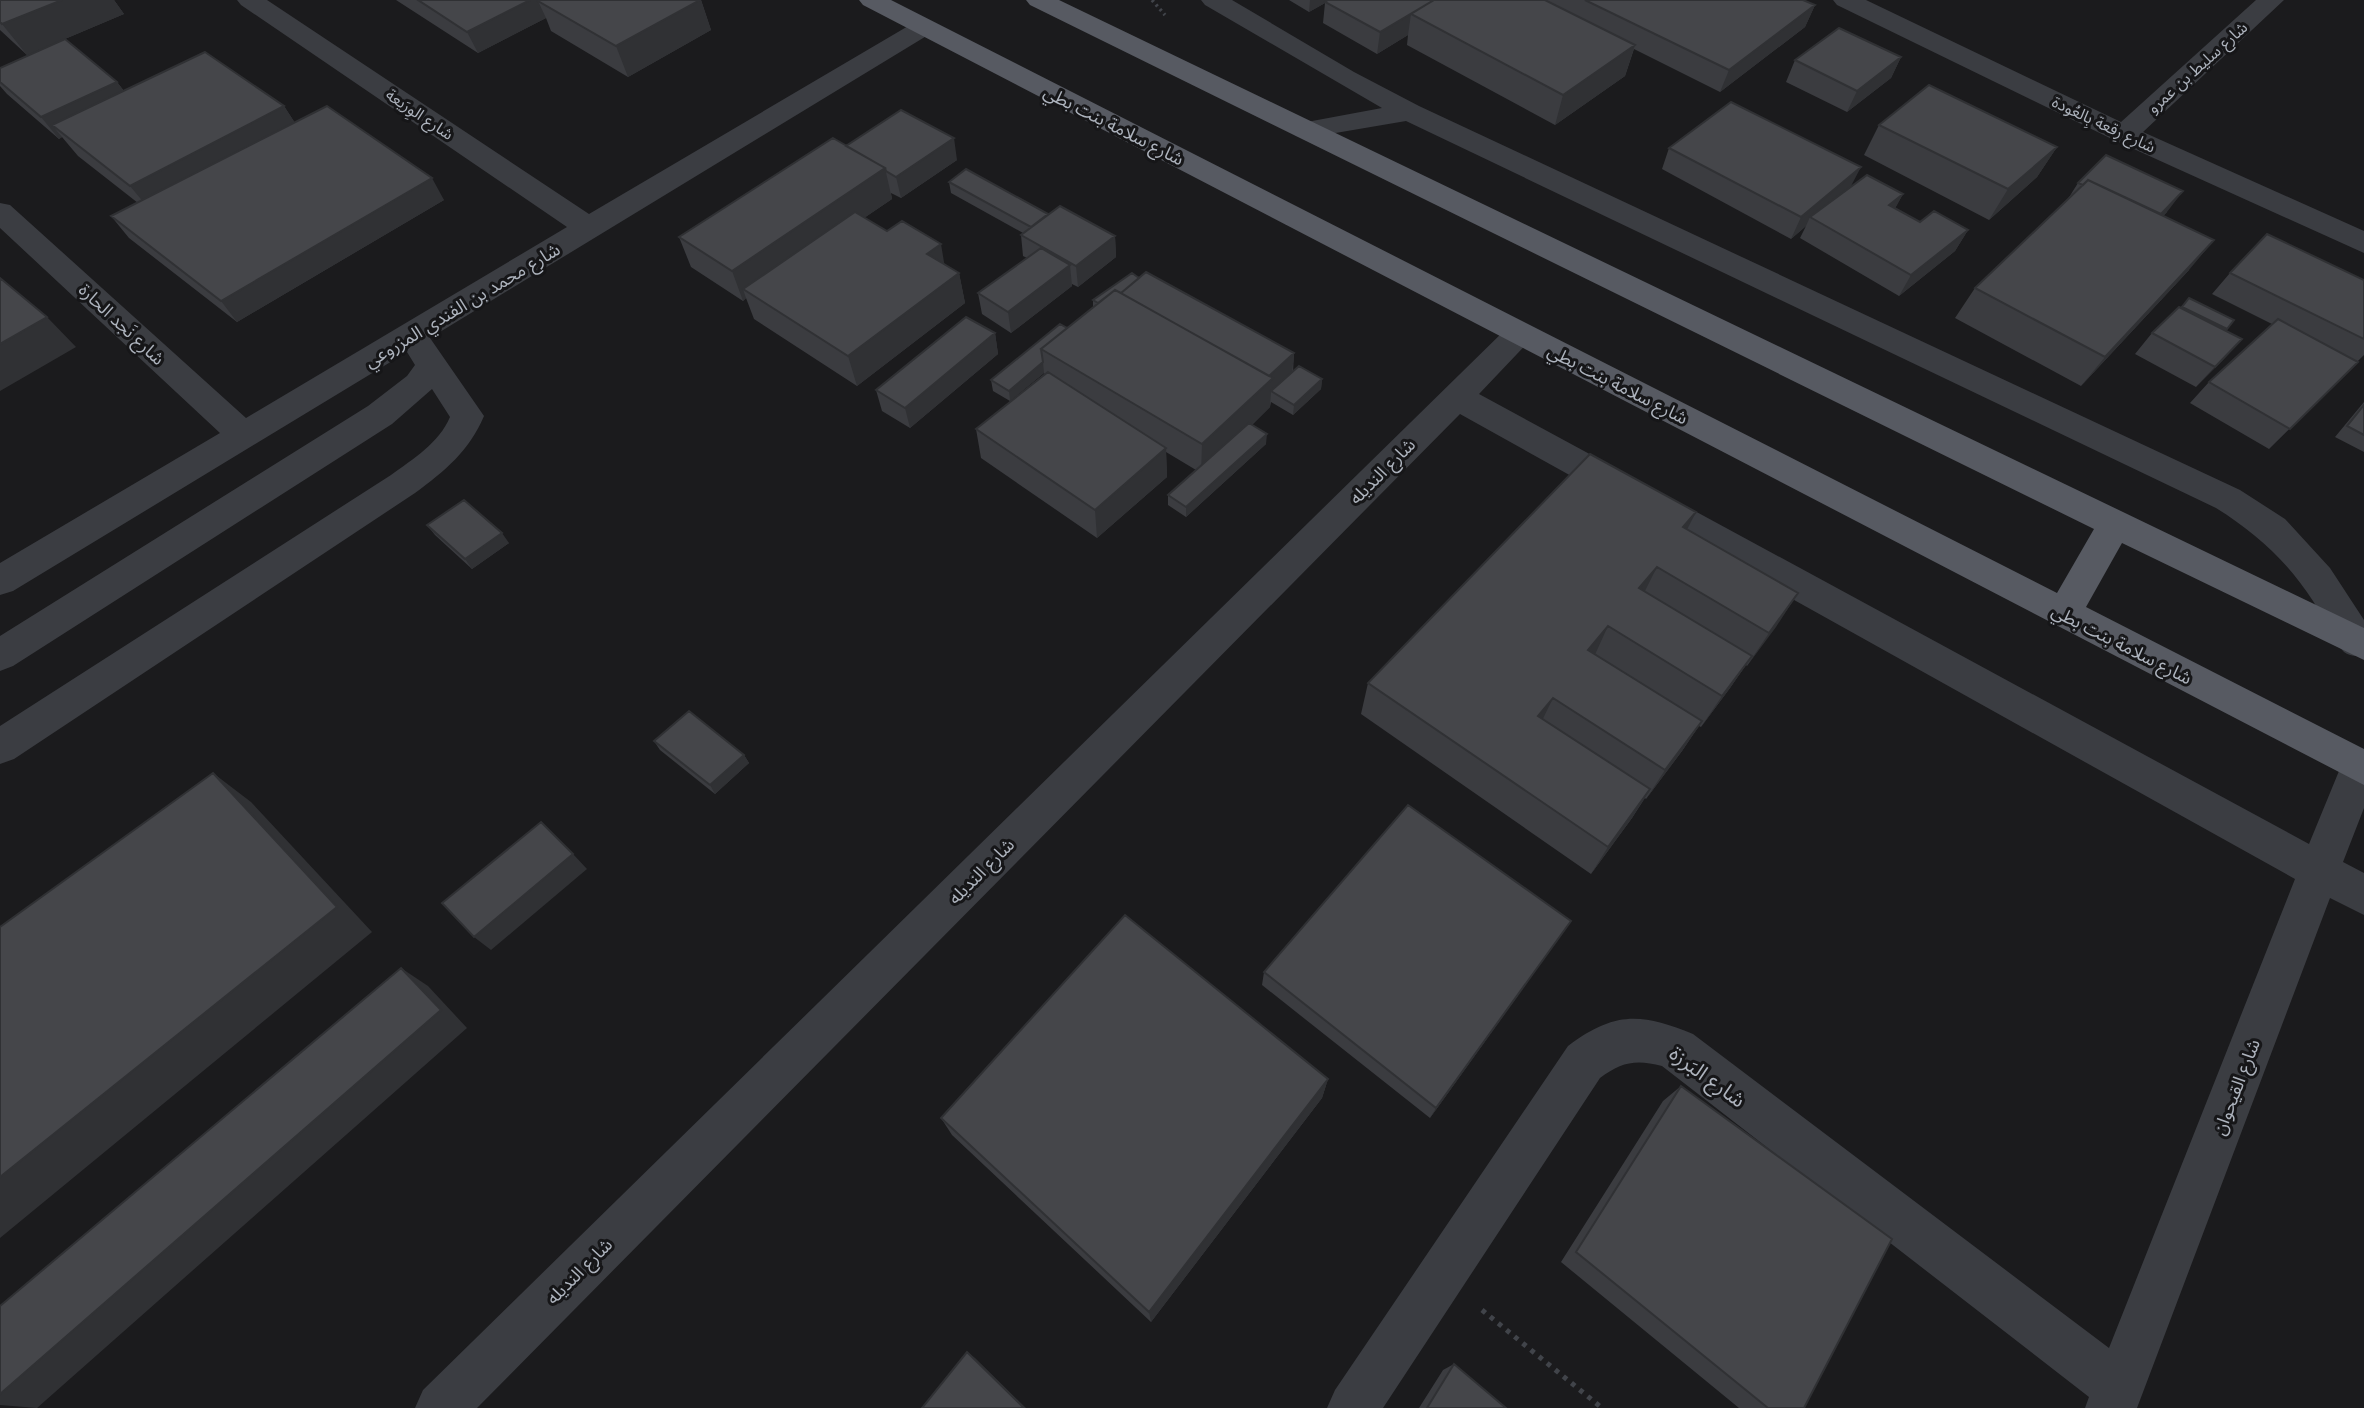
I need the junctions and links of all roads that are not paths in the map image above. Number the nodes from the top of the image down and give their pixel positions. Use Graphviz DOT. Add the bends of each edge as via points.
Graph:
graph roads {
  1 [pos="250,0"];
  2 [pos="872,0"];
  3 [pos="1039,0"];
  4 [pos="1214,0"];
  5 [pos="1846,0"];
  6 [pos="2271,0"];
  7 [pos="924,27"];
  8 [pos="1409,112"];
  9 [pos="1306,130"];
  10 [pos="2124,134"];
  11 [pos="0,212"];
  12 [pos="589,228"];
  13 [pos="2364,243"];
  14 [pos="1520,334"];
  15 [pos="412,335"];
  16 [pos="433,365"];
  17 [pos="1457,397"];
  18 [pos="245,436"];
  19 [pos="2115,524"];
  20 [pos="0,581"];
  21 [pos="2064,614"];
  22 [pos="2361,643"];
  23 [pos="0,655"];
  24 [pos="0,747"];
  25 [pos="2362,767"];
  26 [pos="2320,871"];
  27 [pos="2364,895"];
  28 [pos="2115,1398"];
  29 [pos="441,1408"];
  30 [pos="1353,1408"];
  1 -- 12 [label="street, شارع الوِرَيعة"];
  2 -- 7 [label="main road, شارع سلامة بنت بطي"];
  3 -- 9 [label="main road"];
  4 -- 8 [label="street"];
  5 -- 10 [label="street, شارع رِقعة بِالعُودة"];
  6 -- 10 [label="street, شارع سليط بن عمرو"];
  7 -- 12 [label="street, شارع محمد بن الفندي المزروعي"];
  7 -- 14 [label="main road, شارع سلامة بنت بطي"];
  8 -- 9 [label="street"];
  8 -- 22 [label="street" via="2252,512 2306,561"];
  9 -- 19 [label="main road"];
  10 -- 13 [label="street, شارع رِقعة بِالعُودة"];
  11 -- 18 [label="street, شارع نَجد الحارة"];
  12 -- 15 [label="street, شارع محمد بن الفندي المزروعي"];
  14 -- 17 [label="street, شارع النديله"];
  14 -- 21 [label="main road, شارع سلامة بنت بطي"];
  15 -- 16 [label="street"];
  15 -- 18 [label="street, شارع محمد بن الفندي المزروعي"];
  16 -- 23 [label="street" via="418,384 380,415"];
  16 -- 24 [label="street" via="467,416 443,454"];
  17 -- 26 [label="street"];
  17 -- 29 [label="street, شارع النديله"];
  18 -- 20 [label="street, شارع محمد بن الفندي المزروعي"];
  19 -- 21 [label="main road"];
  19 -- 22 [label="main road"];
  21 -- 25 [label="main road, شارع سلامة بنت بطي"];
  25 -- 26 [label="street, شارع القيحوان"];
  26 -- 27 [label="street"];
  26 -- 28 [label="street, شارع القيحوان"];
  28 -- 30 [label="street, شارع البَرزة" via="1677,1050 1654,1039 1628,1039 1603,1046 1584,1062"];
}
